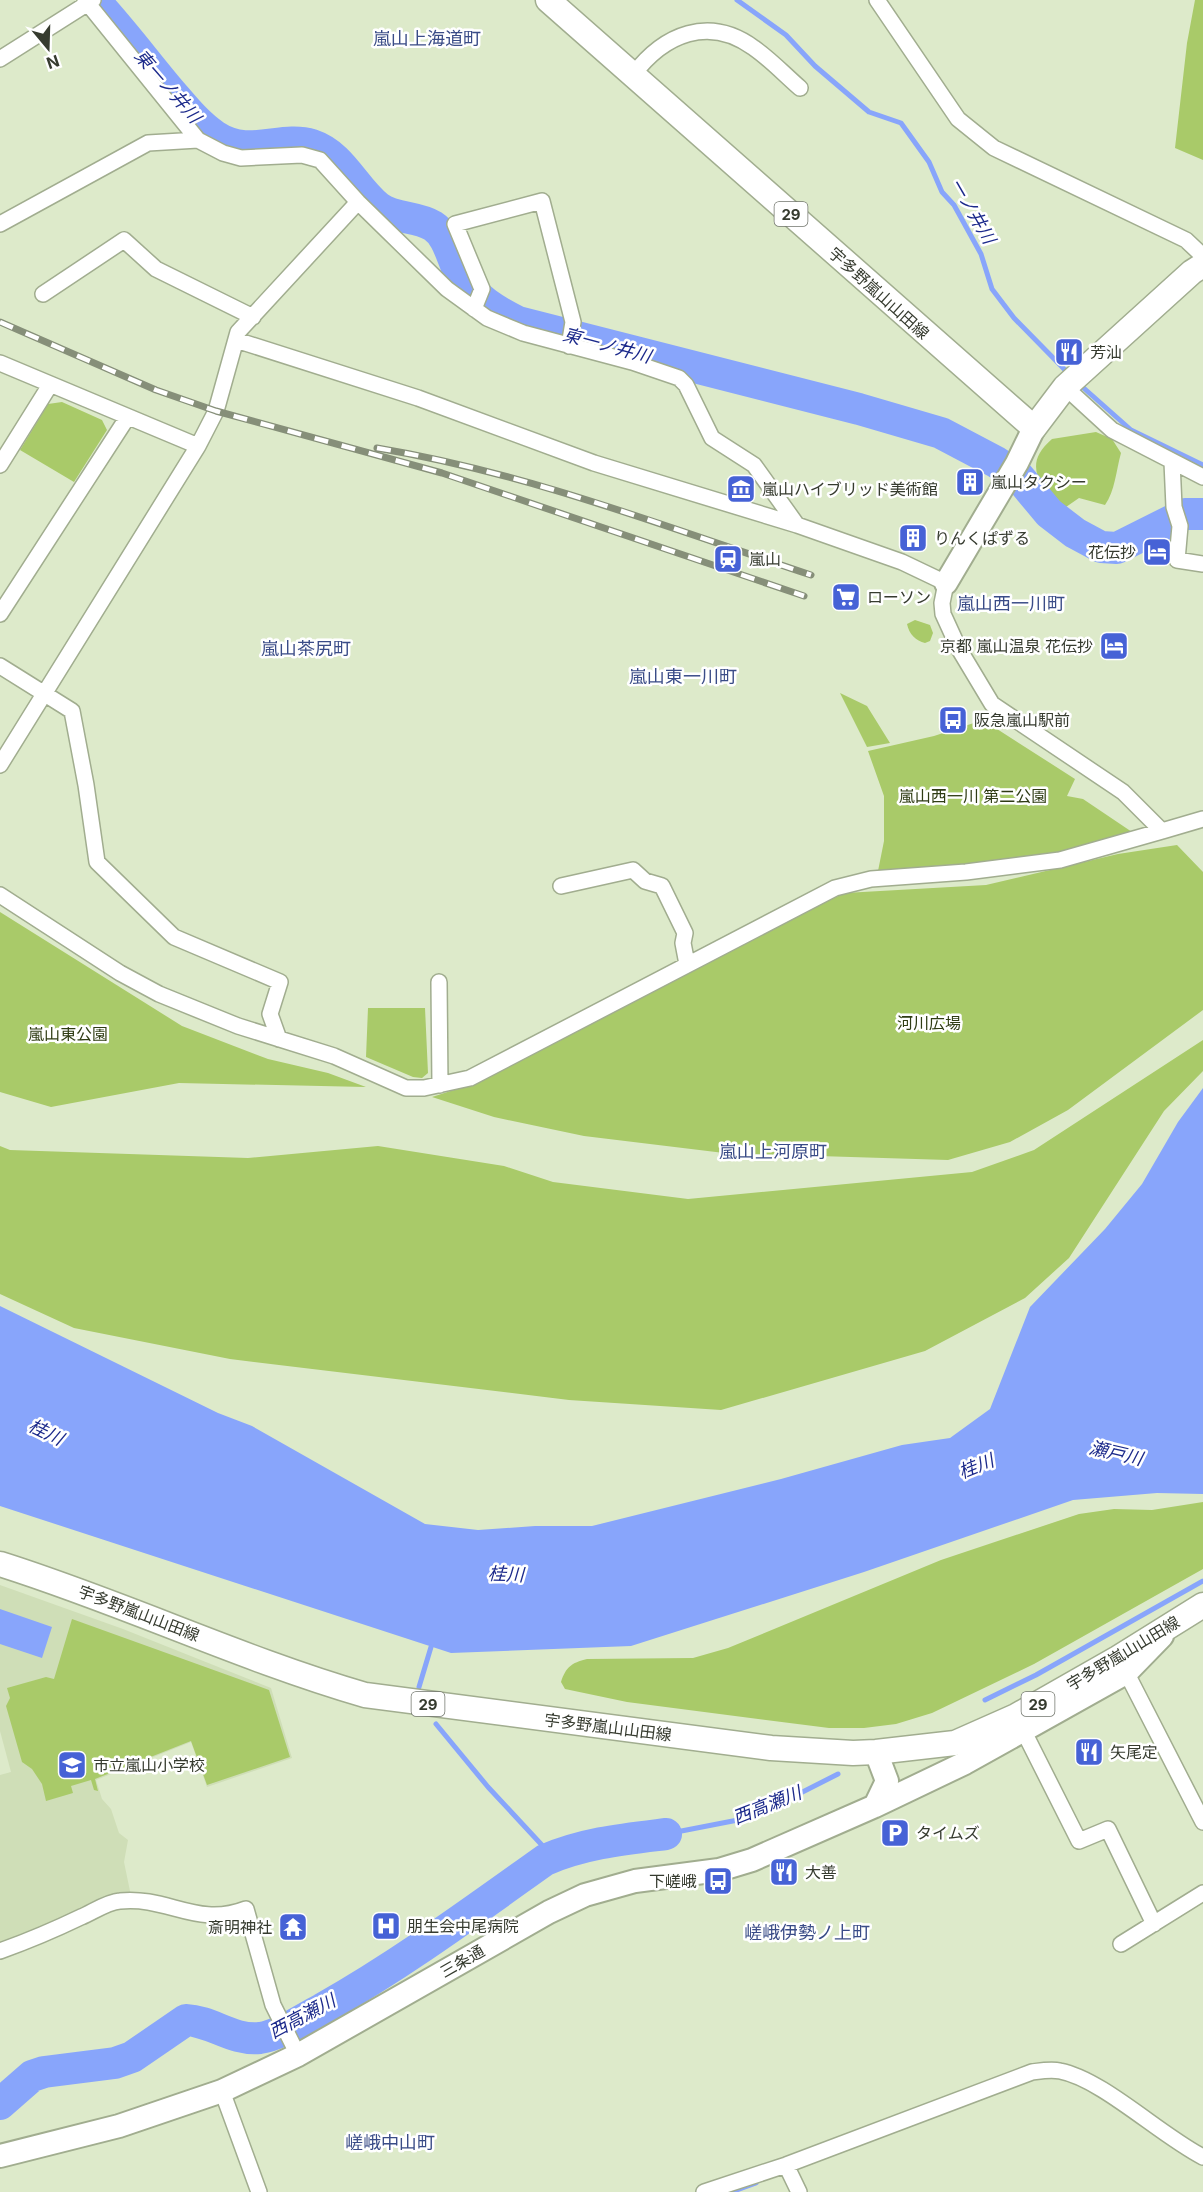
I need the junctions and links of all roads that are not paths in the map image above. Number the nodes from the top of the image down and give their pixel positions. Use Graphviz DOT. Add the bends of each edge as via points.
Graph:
graph roads {
  1 [pos="548,0"];
  2 [pos="877,0"];
  3 [pos="89,2"];
  4 [pos="0,59"];
  5 [pos="633,75"];
  6 [pos="800,88"];
  7 [pos="198,140"];
  8 [pos="358,202"];
  9 [pos="0,224"];
  10 [pos="1203,256"];
  11 [pos="1203,265"];
  12 [pos="44,294"];
  13 [pos="477,302"];
  14 [pos="253,317"];
  15 [pos="236,340"];
  16 [pos="570,343"];
  17 [pos="0,363"];
  18 [pos="1071,382"];
  19 [pos="50,385"];
  20 [pos="126,418"];
  21 [pos="1034,429"];
  22 [pos="198,446"];
  23 [pos="1172,462"];
  24 [pos="0,465"];
  25 [pos="1203,477"];
  26 [pos="797,525"];
  27 [pos="1203,564"];
  28 [pos="946,583"];
  29 [pos="0,614"];
  30 [pos="0,666"];
  31 [pos="46,695"];
  32 [pos="0,765"];
  33 [pos="1203,819"];
  34 [pos="1161,831"];
  35 [pos="561,886"];
  36 [pos="0,895"];
  37 [pos="687,964"];
  38 [pos="439,982"];
  39 [pos="279,1039"];
  40 [pos="440,1085"];
  41 [pos="0,1564"];
  42 [pos="1203,1605"];
  43 [pos="1122,1665"];
  44 [pos="1020,1723"];
  45 [pos="955,1743"];
  46 [pos="876,1752"];
  47 [pos="875,1806"];
  48 [pos="1203,1821"];
  49 [pos="1203,1893"];
  50 [pos="1154,1924"];
  51 [pos="1121,1944"];
  52 [pos="0,1951"];
  53 [pos="293,2047"];
  54 [pos="222,2091"];
  55 [pos="0,2156"];
  56 [pos="1203,2157"];
  57 [pos="786,2165"];
  58 [pos="259,2192"];
  59 [pos="704,2192"];
  60 [pos="799,2192"];
  1 -- 5 [label="main road, 宇多野嵐山山田線 / 29"];
  2 -- 10 [label="street" via="958,119 994,148 1186,240"];
  3 -- 4 [label="street"];
  3 -- 7 [label="street"];
  5 -- 6 [label="street" via="665,44 687,32 727,33 754,47"];
  5 -- 21 [label="main road, 宇多野嵐山山田線 / 29"];
  7 -- 8 [label="street" via="242,158 313,156 335,174"];
  7 -- 9 [label="street" via="148,143"];
  8 -- 13 [label="street" via="447,289"];
  8 -- 14 [label="street"];
  11 -- 18 [label="main road"];
  12 -- 14 [label="street" via="124,240 156,269"];
  13 -- 16 [label="street" via="505,327"];
  13 -- 16 [label="street" via="455,224 542,201 573,322"];
  14 -- 15 [label="street" via="238,332"];
  15 -- 22 [label="street" via="216,411"];
  15 -- 26 [label="street" via="418,398 594,463"];
  16 -- 26 [label="street" via="679,378 712,438 754,465"];
  17 -- 19 [label="street"];
  18 -- 21 [label="main road"];
  18 -- 23 [label="street" via="1112,430"];
  19 -- 20 [label="street"];
  19 -- 24 [label="street"];
  20 -- 22 [label="street"];
  20 -- 29 [label="street"];
  21 -- 28 [label="main road"];
  22 -- 31 [label="street"];
  23 -- 25 [label="street"];
  23 -- 27 [label="street" via="1174,507 1180,526 1177,560"];
  26 -- 28 [label="street" via="902,561"];
  28 -- 34 [label="street" via="943,614 992,705 1123,792"];
  30 -- 31 [label="street"];
  31 -- 32 [label="street"];
  31 -- 39 [label="street" via="72,711 97,862 174,936 280,982 270,1014"];
  33 -- 34 [label="street"];
  34 -- 37 [label="street" via="1060,860 853,882"];
  35 -- 37 [label="street" via="633,870 645,881 662,886 685,933 682,944"];
  36 -- 39 [label="street" via="159,994"];
  37 -- 40 [label="street" via="528,1050 470,1078"];
  38 -- 40 [label="street"];
  39 -- 40 [label="street" via="334,1056 406,1088"];
  41 -- 46 [label="main road, 宇多野嵐山山田線 / 29" via="60,1583 316,1681 365,1695 771,1748"];
  42 -- 43 [label="main road, 宇多野嵐山山田線 / 29"];
  43 -- 44 [label="main road, 宇多野嵐山山田線 / 29"];
  43 -- 48 [label="street"];
  44 -- 45 [label="main road, 宇多野嵐山山田線 / 29"];
  44 -- 47 [label="main road" via="965,1763"];
  44 -- 50 [label="street" via="1079,1841 1108,1829"];
  45 -- 46 [label="main road, 宇多野嵐山山田線 / 29"];
  45 -- 47 [label="main road" via="947,1756"];
  46 -- 47 [label="main road" via="888,1781"];
  47 -- 53 [label="main road, 三条通" via="741,1863 718,1870 635,1881 585,1895"];
  49 -- 50 [label="street"];
  50 -- 51 [label="street"];
  52 -- 53 [label="street" via="117,1901 166,1904 193,1914 226,1917 246,1909 280,2023"];
  53 -- 54 [label="main road, 三条通"];
  54 -- 55 [label="main road, 三条通" via="119,2126"];
  54 -- 58 [label="street"];
  56 -- 57 [label="street" via="1177,2144 1089,2082 1059,2070 1032,2072"];
  57 -- 59 [label="street"];
  57 -- 60 [label="street"];
}
